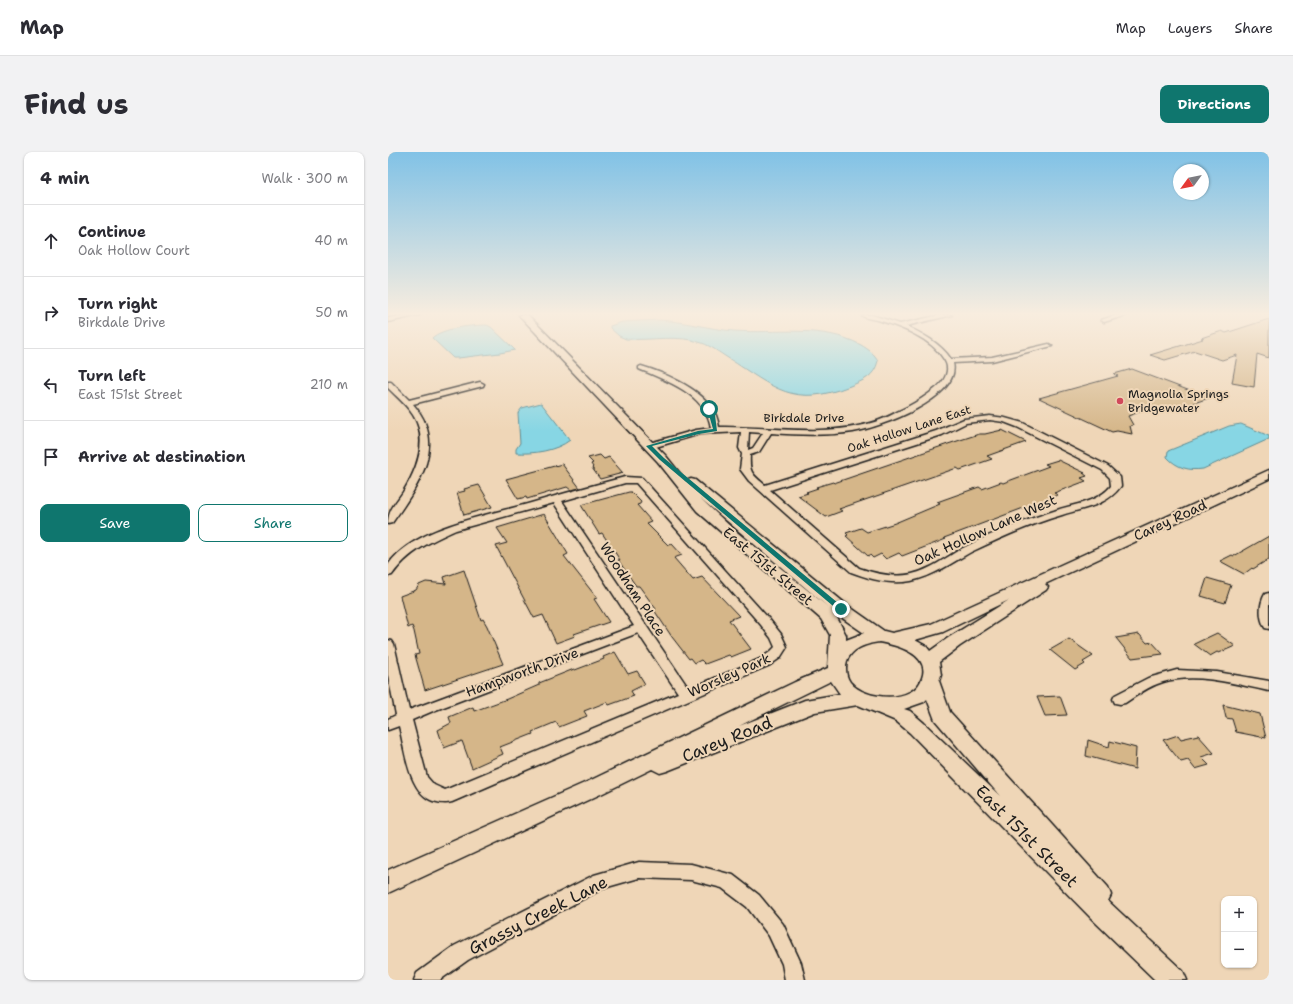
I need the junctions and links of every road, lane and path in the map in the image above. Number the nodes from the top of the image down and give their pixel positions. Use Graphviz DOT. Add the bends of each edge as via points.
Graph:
graph roads {
  1 [pos="560,354"];
  2 [pos="944,354"];
  3 [pos="1018,354"];
  4 [pos="950,361"];
  5 [pos="641,368"];
  6 [pos="388,384"];
  7 [pos="480,384"];
  8 [pos="407,403"];
  9 [pos="715,430"];
  10 [pos="745,430"];
  11 [pos="768,431"];
  12 [pos="1060,445"];
  13 [pos="649,446"];
  14 [pos="746,454"];
  15 [pos="662,459"];
  16 [pos="1269,474"];
  17 [pos="763,489"];
  18 [pos="556,499"];
  19 [pos="388,521"];
  20 [pos="1071,567"];
  21 [pos="388,573"];
  22 [pos="1269,597"];
  23 [pos="1269,625"];
  24 [pos="640,628"];
  25 [pos="887,637"];
  26 [pos="388,644"];
  27 [pos="930,660"];
  28 [pos="836,668"];
  29 [pos="931,683"];
  30 [pos="1269,686"];
  31 [pos="686,695"];
  32 [pos="1120,699"];
  33 [pos="866,700"];
  34 [pos="404,718"];
  35 [pos="388,725"];
  36 [pos="388,733"];
  37 [pos="596,787"];
  38 [pos="388,882"];
  39 [pos="424,980"];
  40 [pos="795,980"];
  41 [pos="1174,980"];
  42 [pos="1182,980"];
  1 -- 13 [label="street, East 151st Street"];
  2 -- 4 [label="street"];
  3 -- 4 [label="street" via="992,360"];
  4 -- 11 [label="street, Birkdale Drive" via="950,375 938,391 921,403 884,421 839,431"];
  5 -- 9 [label="street" via="685,388 706,404 712,415"];
  6 -- 8 [label="street"];
  7 -- 8 [label="street"];
  8 -- 19 [label="street" via="420,419 425,432 422,462 415,480"];
  9 -- 10 [label="street, Birkdale Drive"];
  9 -- 13 [label="street, Birkdale Drive" via="698,432"];
  10 -- 11 [label="street, Birkdale Drive"];
  10 -- 14 [label="street, Oak Hollow Lane West" via="743,448"];
  11 -- 14 [label="street" via="756,450"];
  12 -- 17 [label="street, Oak Hollow Lane East" via="1005,420 976,419"];
  12 -- 17 [label="street, Oak Hollow Lane West" via="1105,468 1115,477 1116,486 1112,493 1104,499 1064,510 994,539 927,573 909,578 874,577 855,570"];
  13 -- 15 [label="street, East 151st Street"];
  14 -- 17 [label="street, Oak Hollow Lane West" via="745,469"];
  15 -- 25 [label="street, East 151st Street" via="841,609"];
  15 -- 28 [label="street, East 151st Street" via="702,508 828,616 838,635"];
  16 -- 20 [label="street, Carey Road"];
  18 -- 21 [label="street, Worsley Park" via="452,528 406,552"];
  18 -- 24 [label="street, Woodham Place"];
  18 -- 31 [label="street, Worsley Park" via="625,480 642,482 777,637 781,647 775,655"];
  20 -- 25 [label="street, Carey Road" via="938,628 918,634"];
  20 -- 27 [label="street, Carey Road"];
  22 -- 23 [label="street" via="1266,606"];
  24 -- 31 [label="street, Woodham Place"];
  24 -- 34 [label="street, Hampworth Drive"];
  25 -- 27 [label="street" via="909,642"];
  25 -- 28 [label="street" via="864,639 851,644 842,653"];
  26 -- 34 [label="street, Worsley Park"];
  27 -- 29 [label="street" via="933,671"];
  28 -- 33 [label="street" via="840,682 848,691"];
  28 -- 37 [label="street, Carey Road"];
  29 -- 33 [label="street" via="924,692 902,703 887,704"];
  29 -- 42 [label="street, East 151st Street" via="942,715 1086,882"];
  30 -- 32 [label="street" via="1209,676 1175,675 1146,684"];
  31 -- 34 [label="street, Worsley Park" via="446,797 428,790 420,780"];
  33 -- 37 [label="street, Carey Road" via="812,705 667,763"];
  33 -- 41 [label="street, East 151st Street" via="903,716 917,728"];
  34 -- 35 [label="street, Hampworth Drive"];
  34 -- 36 [label="street, Hampworth Drive"];
  37 -- 38 [label="street, Carey Road"];
  39 -- 40 [label="street, Grassy Creek Lane" via="462,953 600,881 639,870 691,872 727,881 753,901 776,930 791,963"];
}
